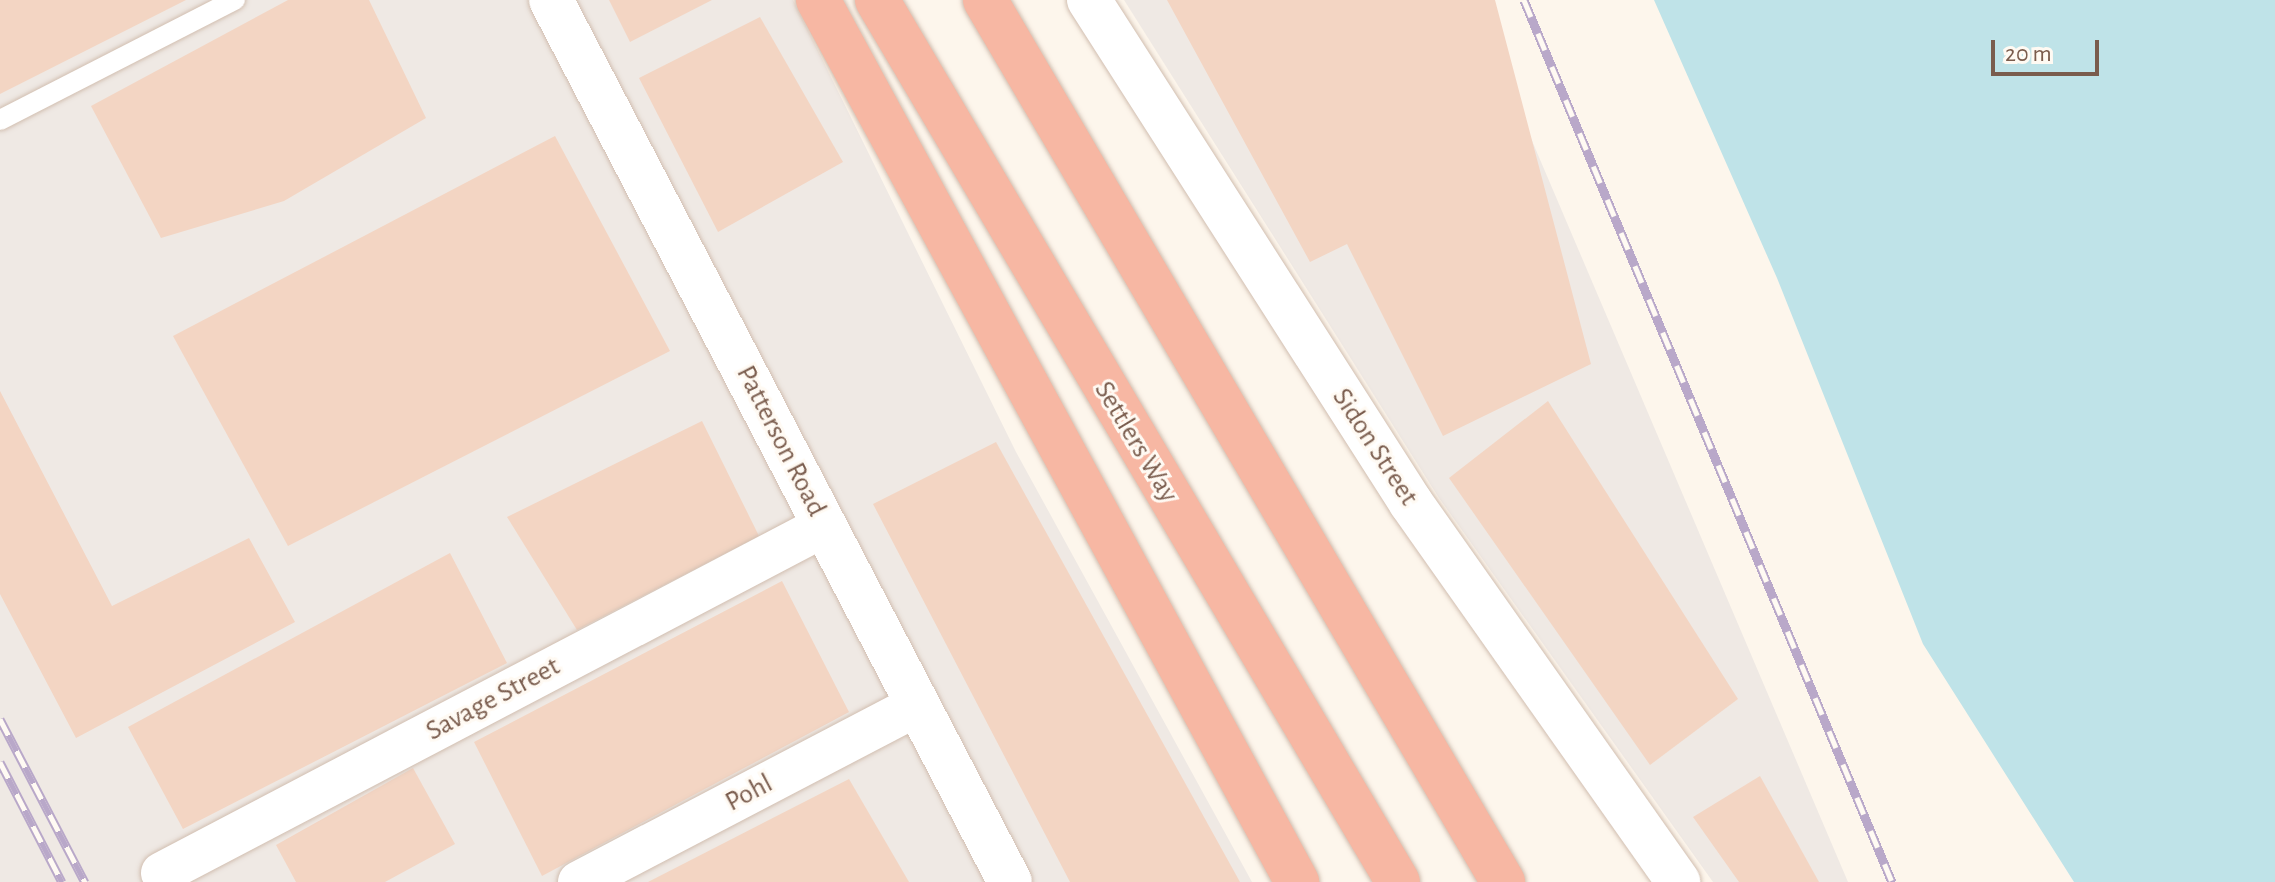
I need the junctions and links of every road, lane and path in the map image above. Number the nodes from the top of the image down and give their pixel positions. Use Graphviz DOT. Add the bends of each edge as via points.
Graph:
graph roads {
  1 [pos="235,0"];
  2 [pos="551,0"];
  3 [pos="818,0"];
  4 [pos="877,0"];
  5 [pos="985,0"];
  6 [pos="1089,0"];
  7 [pos="0,120"];
  8 [pos="824,526"];
  9 [pos="918,705"];
  10 [pos="162,873"];
  11 [pos="579,882"];
  12 [pos="1010,882"];
  13 [pos="1297,882"];
  14 [pos="1398,882"];
  15 [pos="1503,882"];
  16 [pos="1678,882"];
  1 -- 7 [label="lane"];
  2 -- 8 [label="street, Patterson Road"];
  3 -- 13 [label="highway"];
  4 -- 14 [label="highway, Settlers Way"];
  5 -- 15 [label="highway"];
  6 -- 16 [label="street, Sidon Street" via="1411,503"];
  8 -- 9 [label="street, Patterson Road"];
  8 -- 10 [label="street, Savage Street"];
  9 -- 11 [label="street, Pohl"];
  9 -- 12 [label="street, Patterson Road"];
}
